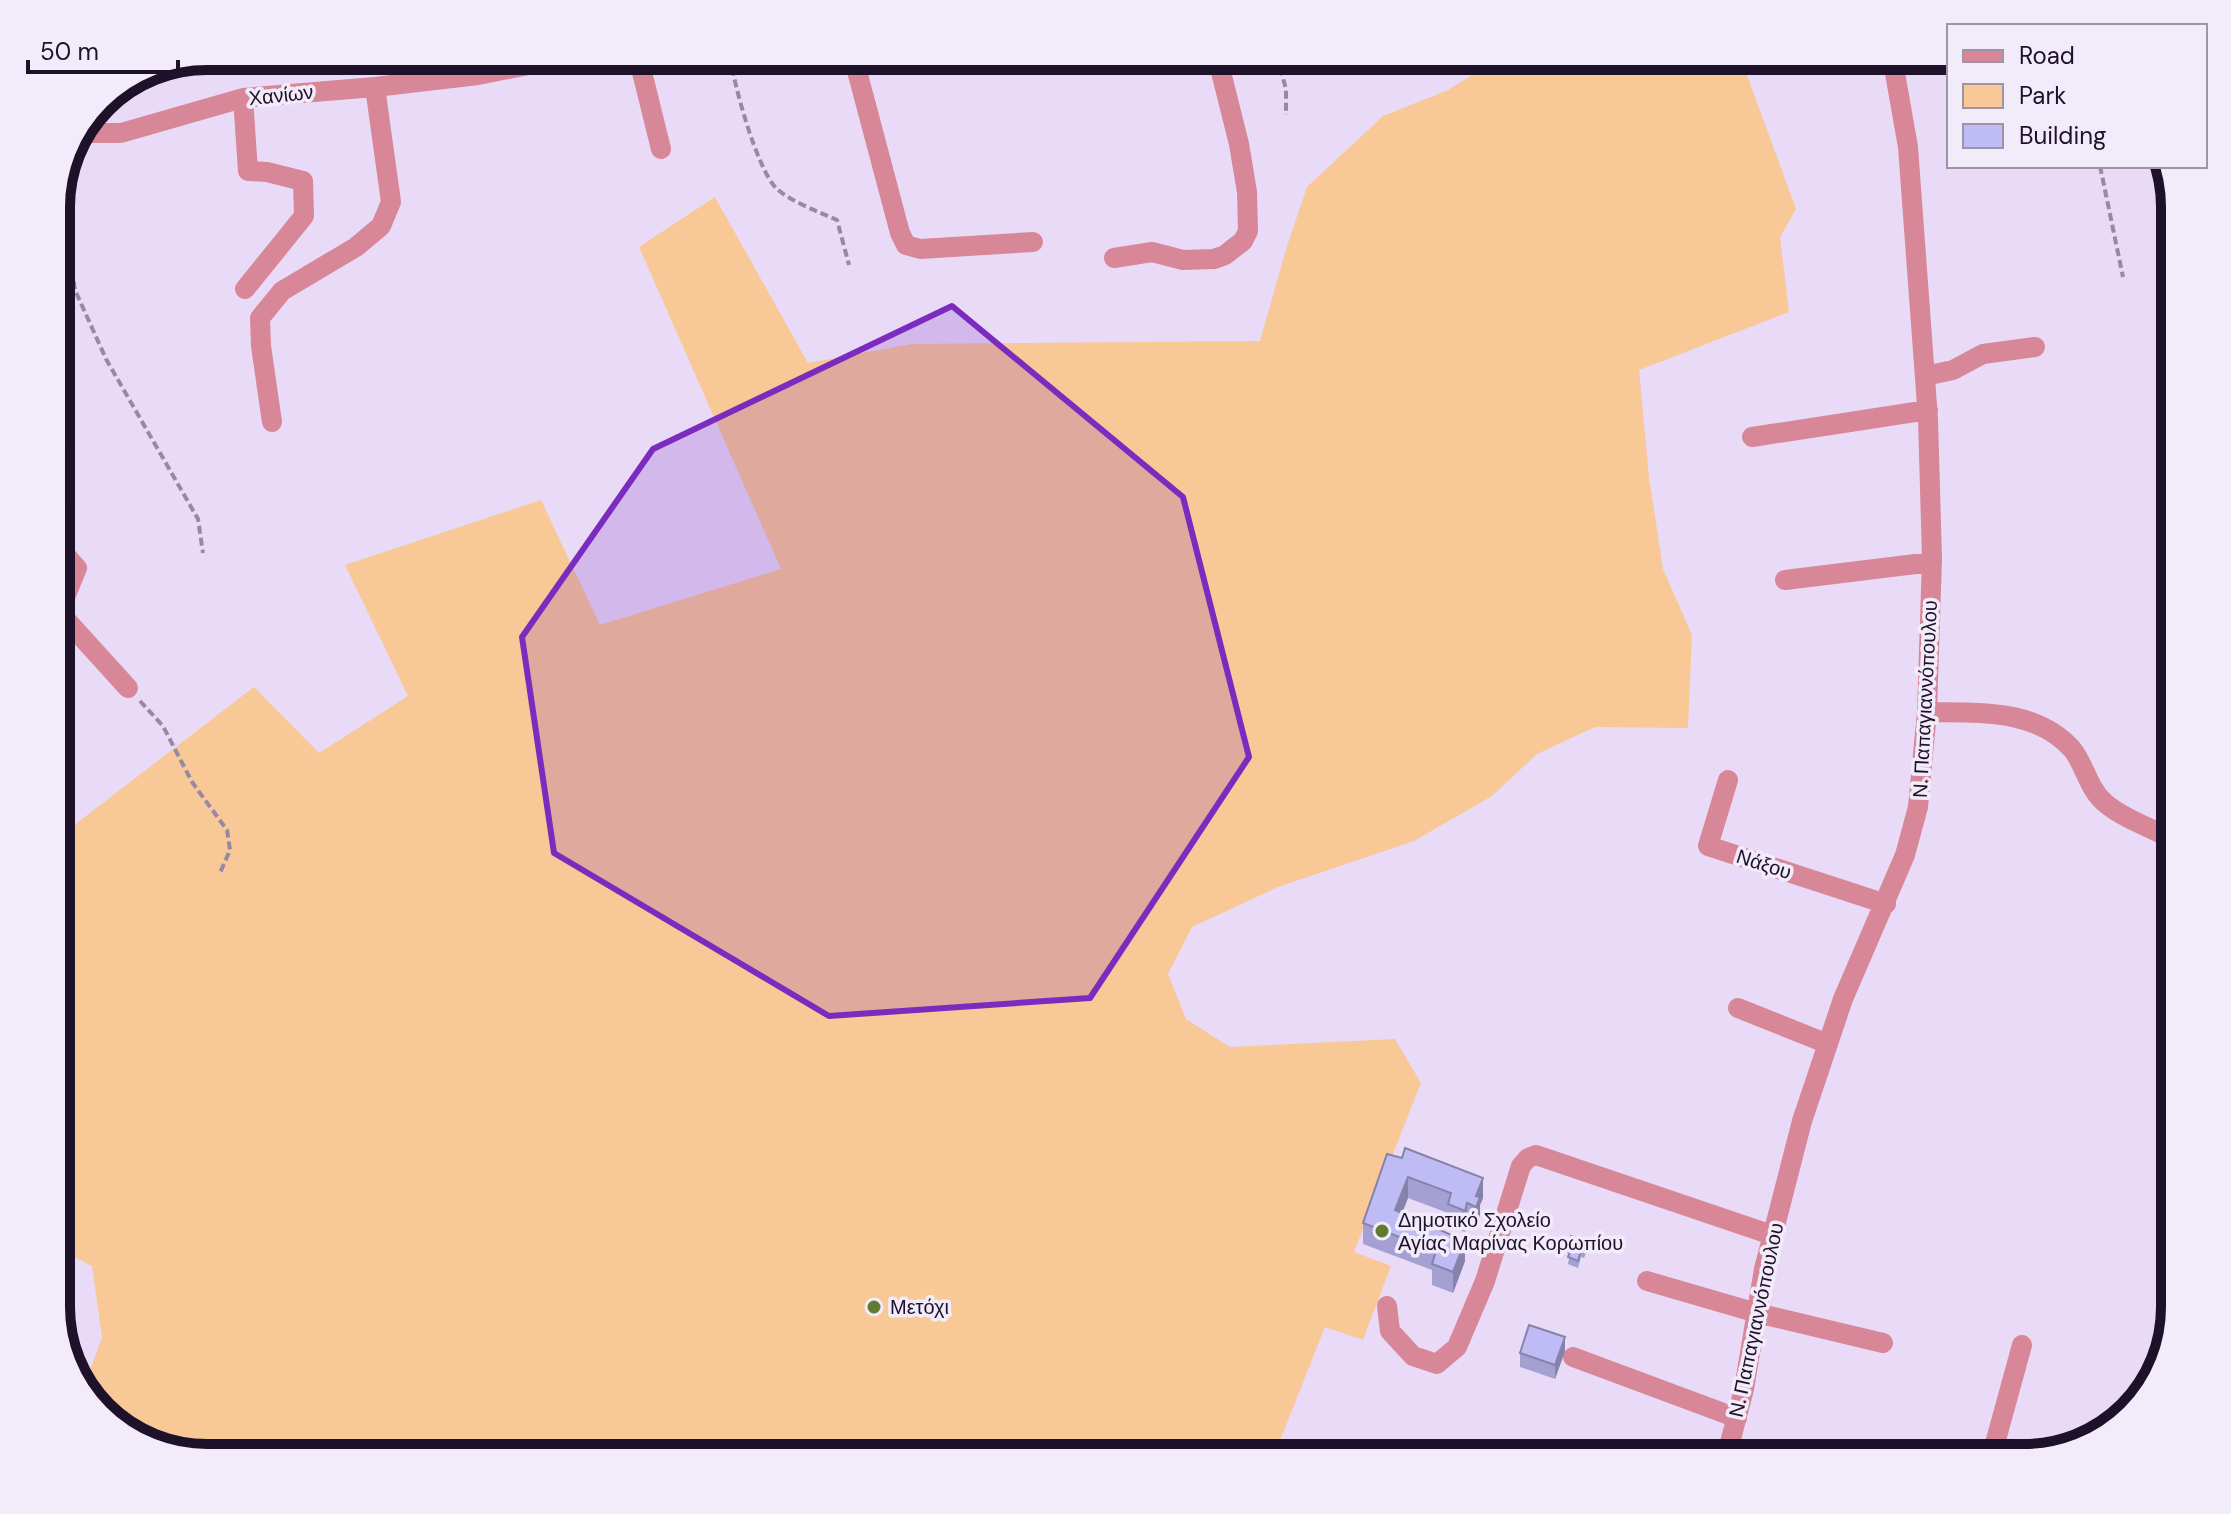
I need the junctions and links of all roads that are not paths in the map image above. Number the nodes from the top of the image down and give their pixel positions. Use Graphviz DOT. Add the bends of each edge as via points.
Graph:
graph roads {
  1 [pos="503,70"];
  2 [pos="641,70"];
  3 [pos="857,70"];
  4 [pos="1220,70"];
  5 [pos="1896,70"];
  6 [pos="375,87"];
  7 [pos="243,98"];
  8 [pos="92,133"];
  9 [pos="661,149"];
  10 [pos="1033,242"];
  11 [pos="1114,258"];
  12 [pos="245,289"];
  13 [pos="2035,347"];
  14 [pos="1925,376"];
  15 [pos="1928,410"];
  16 [pos="272,422"];
  17 [pos="1752,437"];
  18 [pos="70,560"];
  19 [pos="1932,562"];
  20 [pos="1785,580"];
  21 [pos="70,585"];
  22 [pos="70,624"];
  23 [pos="128,688"];
  24 [pos="1927,712"];
  25 [pos="1728,780"];
  26 [pos="2161,833"];
  27 [pos="1886,904"];
  28 [pos="1738,1008"];
  29 [pos="1828,1044"];
  30 [pos="1772,1235"];
  31 [pos="1647,1281"];
  32 [pos="1387,1306"];
  33 [pos="1757,1313"];
  34 [pos="1883,1343"];
  35 [pos="2022,1345"];
  36 [pos="1573,1357"];
  37 [pos="1737,1418"];
  38 [pos="1730,1444"];
  39 [pos="1995,1444"];
  1 -- 6 [label="street, Χανίων"];
  2 -- 9 [label="street"];
  3 -- 10 [label="street" via="906,245 920,249"];
  4 -- 11 [label="street" via="1247,192 1248,231 1243,241 1214,259 1183,260 1152,252"];
  5 -- 14 [label="street, Ν. Παπαγιαννόπουλου" via="1908,147"];
  6 -- 7 [label="street, Χανίων"];
  6 -- 16 [label="street" via="391,202 381,226 282,291 260,318"];
  7 -- 8 [label="street, Χανίων" via="121,133"];
  7 -- 12 [label="street" via="248,171 303,181 304,216"];
  13 -- 14 [label="street" via="1983,354 1953,370"];
  14 -- 15 [label="street, Ν. Παπαγιαννόπουλου"];
  15 -- 17 [label="street"];
  15 -- 19 [label="street, Ν. Παπαγιαννόπουλου"];
  18 -- 21 [label="street" via="77,568"];
  19 -- 20 [label="street"];
  19 -- 24 [label="street, Ν. Παπαγιαννόπουλου"];
  22 -- 23 [label="street"];
  24 -- 26 [label="street" via="1998,714 2043,726 2073,750 2104,802"];
  24 -- 27 [label="street, Ν. Παπαγιαννόπουλου" via="1918,807"];
  25 -- 27 [label="street, Νάξου" via="1708,846"];
  27 -- 29 [label="street, Ν. Παπαγιαννόπουλου"];
  28 -- 29 [label="street"];
  29 -- 30 [label="street, Ν. Παπαγιαννόπουλου"];
  30 -- 32 [label="street" via="1536,1155 1521,1166 1485,1281 1457,1347 1437,1364 1413,1356 1390,1331"];
  30 -- 33 [label="street, Ν. Παπαγιαννόπουλου"];
  31 -- 33 [label="street"];
  33 -- 34 [label="street"];
  33 -- 37 [label="street, Ν. Παπαγιαννόπουλου"];
  35 -- 39 [label="street"];
  36 -- 37 [label="street"];
  37 -- 38 [label="street, Ν. Παπαγιαννόπουλου"];
}
